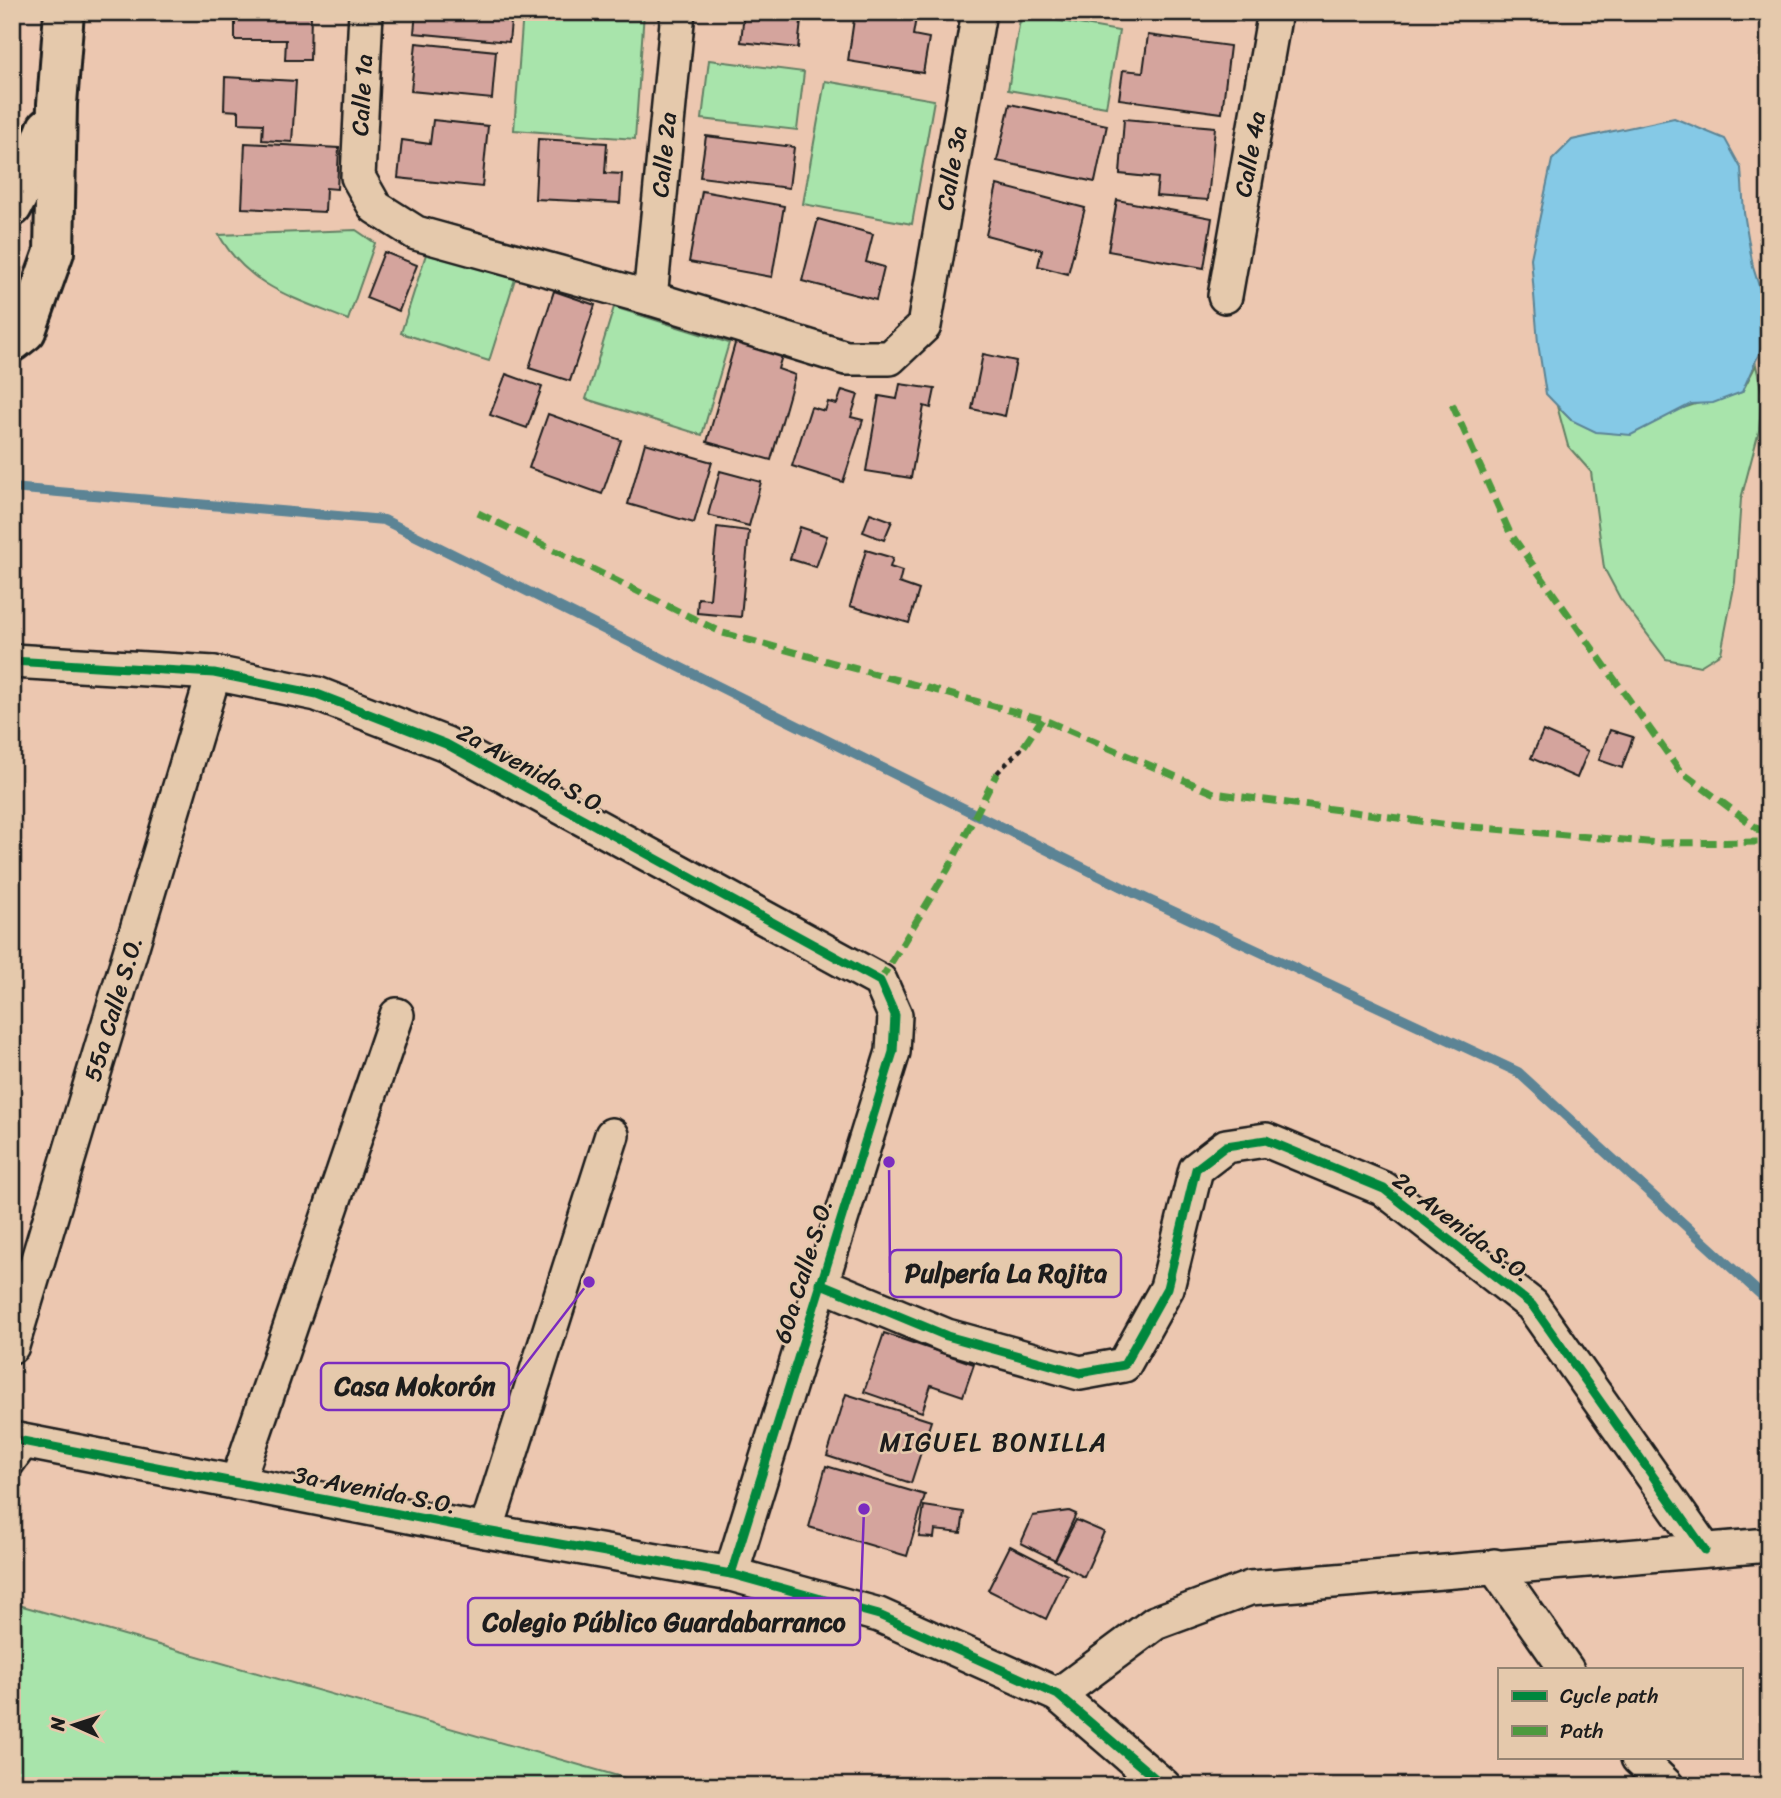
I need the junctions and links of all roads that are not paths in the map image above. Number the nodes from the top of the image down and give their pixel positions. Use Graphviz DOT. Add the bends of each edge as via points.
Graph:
graph roads {
  1 [pos="64,12"];
  2 [pos="366,12"];
  3 [pos="678,12"];
  4 [pos="979,12"];
  5 [pos="1275,12"];
  6 [pos="57,103"];
  7 [pos="12,206"];
  8 [pos="1225,296"];
  9 [pos="650,298"];
  10 [pos="12,342"];
  11 [pos="12,661"];
  12 [pos="214,673"];
  13 [pos="880,981"];
  14 [pos="397,1015"];
  15 [pos="612,1135"];
  16 [pos="819,1283"];
  17 [pos="12,1346"];
  18 [pos="22,1441"];
  19 [pos="12,1469"];
  20 [pos="237,1483"];
  21 [pos="486,1531"];
  22 [pos="1769,1545"];
  23 [pos="1705,1550"];
  24 [pos="1494,1566"];
  25 [pos="731,1574"];
  26 [pos="1566,1668"];
  27 [pos="1058,1695"];
  28 [pos="1639,1759"];
  29 [pos="1164,1786"];
  30 [pos="1667,1786"];
  1 -- 6 [label="main road"];
  2 -- 9 [label="street, Calle 1a" via="358,177 375,207 416,233"];
  3 -- 9 [label="street, Calle 2a"];
  4 -- 9 [label="street, Calle 3a" via="924,326 890,358 846,358"];
  5 -- 8 [label="street, Calle 4a"];
  6 -- 7 [label="main road"];
  6 -- 10 [label="main road" via="54,252 26,331"];
  11 -- 12 [label="street, 2a Avenida S.O."];
  12 -- 13 [label="street, 2a Avenida S.O." via="317,694 446,744"];
  12 -- 17 [label="street, 55a Calle S.O."];
  13 -- 16 [label="street, 60a Calle S.O." via="895,1015 893,1052"];
  14 -- 20 [label="street"];
  15 -- 21 [label="street"];
  16 -- 23 [label="street, 2a Avenida S.O." via="947,1336 1080,1373 1124,1365 1167,1288 1196,1169 1226,1146 1266,1140 1384,1189 1532,1305"];
  16 -- 25 [label="street, 60a Calle S.O."];
  18 -- 19 [label="lane"];
  18 -- 20 [label="street, 3a Avenida S.O."];
  20 -- 21 [label="street, 3a Avenida S.O."];
  21 -- 25 [label="street, 3a Avenida S.O."];
  22 -- 23 [label="street"];
  23 -- 24 [label="street"];
  24 -- 26 [label="street"];
  24 -- 27 [label="street" via="1251,1588 1155,1623"];
  25 -- 27 [label="street, 3a Avenida S.O." via="879,1615"];
  27 -- 29 [label="street"];
  28 -- 30 [label="street"];
}
